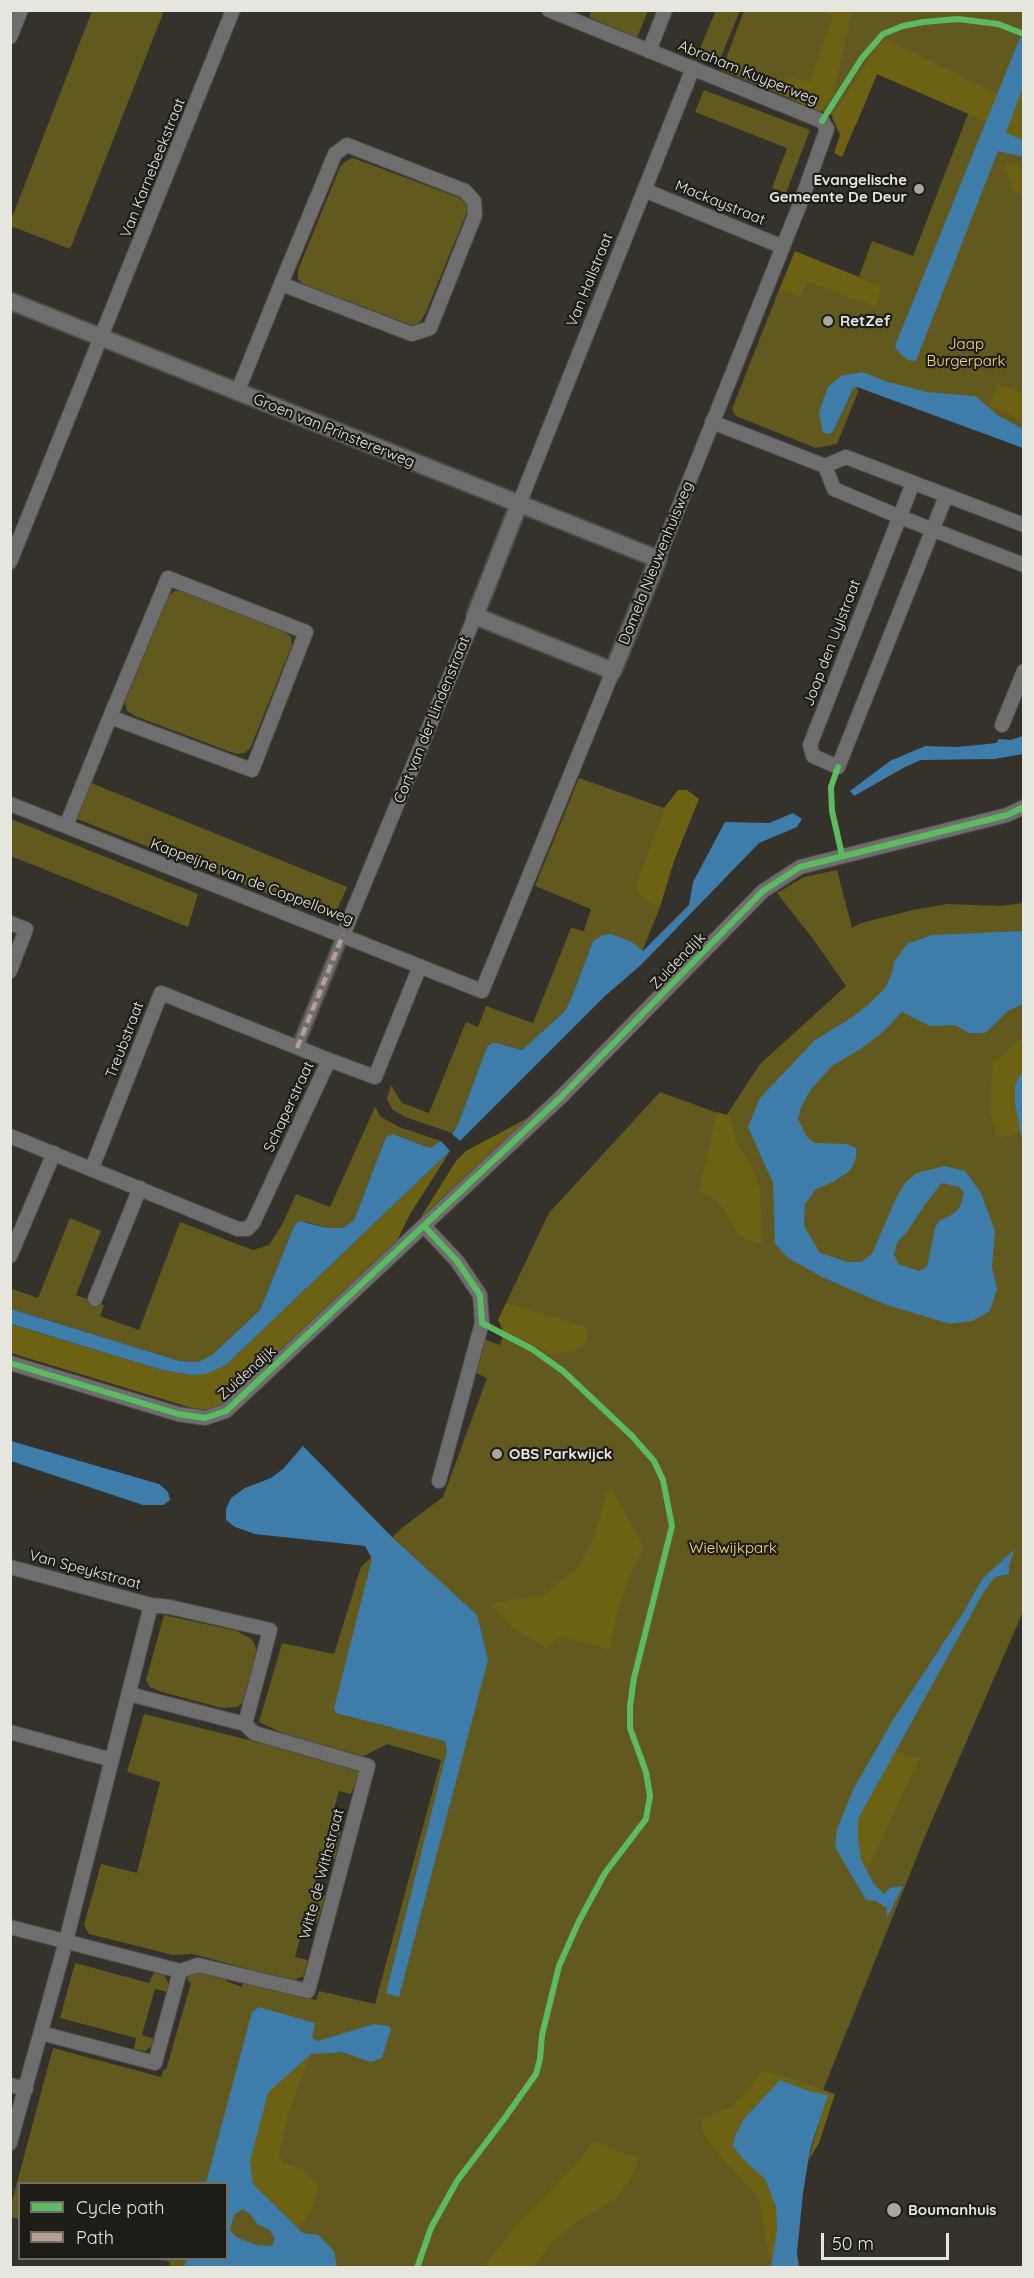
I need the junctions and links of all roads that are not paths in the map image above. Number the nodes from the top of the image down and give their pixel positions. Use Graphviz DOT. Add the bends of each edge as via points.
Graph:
graph roads {
  1 [pos="21,10"];
  2 [pos="232,10"];
  3 [pos="549,10"];
  4 [pos="665,10"];
  5 [pos="10,37"];
  6 [pos="650,51"];
  7 [pos="693,68"];
  8 [pos="827,133"];
  9 [pos="644,190"];
  10 [pos="783,247"];
  11 [pos="281,284"];
  12 [pos="10,301"];
  13 [pos="102,338"];
  14 [pos="237,393"];
  15 [pos="712,422"];
  16 [pos="825,466"];
  17 [pos="913,483"];
  18 [pos="946,496"];
  19 [pos="519,504"];
  20 [pos="900,517"];
  21 [pos="1023,525"];
  22 [pos="933,530"];
  23 [pos="658,559"];
  24 [pos="10,562"];
  25 [pos="1023,565"];
  26 [pos="475,615"];
  27 [pos="613,671"];
  28 [pos="1023,671"];
  29 [pos="110,717"];
  30 [pos="1002,725"];
  31 [pos="10,804"];
  32 [pos="1023,807"];
  33 [pos="1007,815"];
  34 [pos="1023,820"];
  35 [pos="66,826"];
  36 [pos="10,923"];
  37 [pos="343,935"];
  38 [pos="420,966"];
  39 [pos="10,971"];
  40 [pos="482,991"];
  41 [pos="297,1048"];
  42 [pos="329,1060"];
  43 [pos="10,1136"];
  44 [pos="54,1153"];
  45 [pos="92,1168"];
  46 [pos="140,1188"];
  47 [pos="424,1226"];
  48 [pos="10,1256"];
  49 [pos="95,1299"];
  50 [pos="10,1363"];
  51 [pos="439,1481"];
  52 [pos="10,1567"];
  53 [pos="151,1605"];
  54 [pos="129,1694"];
  55 [pos="245,1724"];
  56 [pos="10,1732"];
  57 [pos="112,1760"];
  58 [pos="10,1927"];
  59 [pos="66,1941"];
  60 [pos="180,1971"];
  61 [pos="41,2033"];
  62 [pos="10,2085"];
  63 [pos="26,2089"];
  64 [pos="10,2143"];
  1 -- 5 [label="street"];
  2 -- 13 [label="street, Van Karnebeekstraat"];
  3 -- 6 [label="street, Abraham Kuyperweg"];
  4 -- 6 [label="street"];
  6 -- 7 [label="street, Abraham Kuyperweg"];
  7 -- 8 [label="street, Abraham Kuyperweg" via="822,121"];
  7 -- 9 [label="street, Van Hallstraat"];
  8 -- 10 [label="street, Domela Nieuwenhuisweg"];
  9 -- 10 [label="street, Mackaystraat"];
  9 -- 19 [label="street, Van Hallstraat"];
  10 -- 15 [label="street, Domela Nieuwenhuisweg"];
  11 -- 11 [label="street" via="412,334 430,328 475,215 474,201 465,191 348,145 335,154"];
  11 -- 14 [label="street"];
  12 -- 13 [label="street, Groen van Prinstererweg"];
  13 -- 14 [label="street, Groen van Prinstererweg"];
  13 -- 24 [label="street, Van Karnebeekstraat"];
  14 -- 19 [label="street, Groen van Prinstererweg"];
  15 -- 16 [label="street"];
  15 -- 23 [label="street, Domela Nieuwenhuisweg"];
  16 -- 17 [label="street" via="846,457"];
  16 -- 20 [label="street" via="834,489"];
  17 -- 18 [label="street"];
  17 -- 20 [label="street, Joop den Uylstraat"];
  18 -- 21 [label="street"];
  18 -- 22 [label="street, Joop den Uylstraat"];
  19 -- 23 [label="street, Groen van Prinstererweg"];
  19 -- 26 [label="street, Cort van der Lindenstraat"];
  20 -- 22 [label="street"];
  20 -- 22 [label="street, Joop den Uylstraat" via="810,745 813,756 838,767"];
  22 -- 25 [label="street"];
  23 -- 27 [label="street, Domela Nieuwenhuisweg"];
  26 -- 27 [label="street"];
  26 -- 37 [label="street, Cort van der Lindenstraat"];
  27 -- 40 [label="street, Domela Nieuwenhuisweg"];
  28 -- 30 [label="street"];
  29 -- 29 [label="street" via="252,770 306,632 168,578"];
  29 -- 35 [label="street"];
  31 -- 35 [label="street, Kappeijne van de Coppelloweg"];
  32 -- 33 [label="street, Zuidendijk"];
  33 -- 34 [label="street"];
  33 -- 47 [label="street, Zuidendijk" via="800,867 763,891 560,1098"];
  35 -- 37 [label="street, Kappeijne van de Coppelloweg"];
  36 -- 39 [label="street" via="26,929"];
  37 -- 38 [label="street, Kappeijne van de Coppelloweg"];
  37 -- 41 [label="street"];
  38 -- 40 [label="street, Kappeijne van de Coppelloweg"];
  38 -- 42 [label="street, Schaperstraat" via="375,1077"];
  41 -- 42 [label="street, Treubstraat"];
  41 -- 45 [label="street, Treubstraat" via="161,993"];
  42 -- 46 [label="street, Schaperstraat" via="247,1229 238,1229"];
  43 -- 44 [label="street"];
  44 -- 45 [label="street"];
  44 -- 48 [label="street"];
  45 -- 46 [label="street"];
  46 -- 49 [label="street"];
  47 -- 50 [label="street, Zuidendijk" via="225,1411 205,1418 178,1414"];
  47 -- 51 [label="street" via="458,1261 480,1295 482,1323"];
  52 -- 53 [label="street, Van Speykstraat"];
  53 -- 54 [label="street"];
  53 -- 55 [label="street" via="270,1630"];
  54 -- 55 [label="street, Witte de Withstraat"];
  54 -- 57 [label="street"];
  55 -- 60 [label="street, Witte de Withstraat" via="254,1733 368,1766 308,1991 198,1965"];
  56 -- 57 [label="street"];
  57 -- 59 [label="street"];
  58 -- 59 [label="street, Witte de Withstraat"];
  59 -- 60 [label="street, Witte de Withstraat"];
  59 -- 61 [label="street"];
  60 -- 61 [label="street" via="155,2063"];
  61 -- 63 [label="street"];
  62 -- 63 [label="street"];
  63 -- 64 [label="street"];
}
